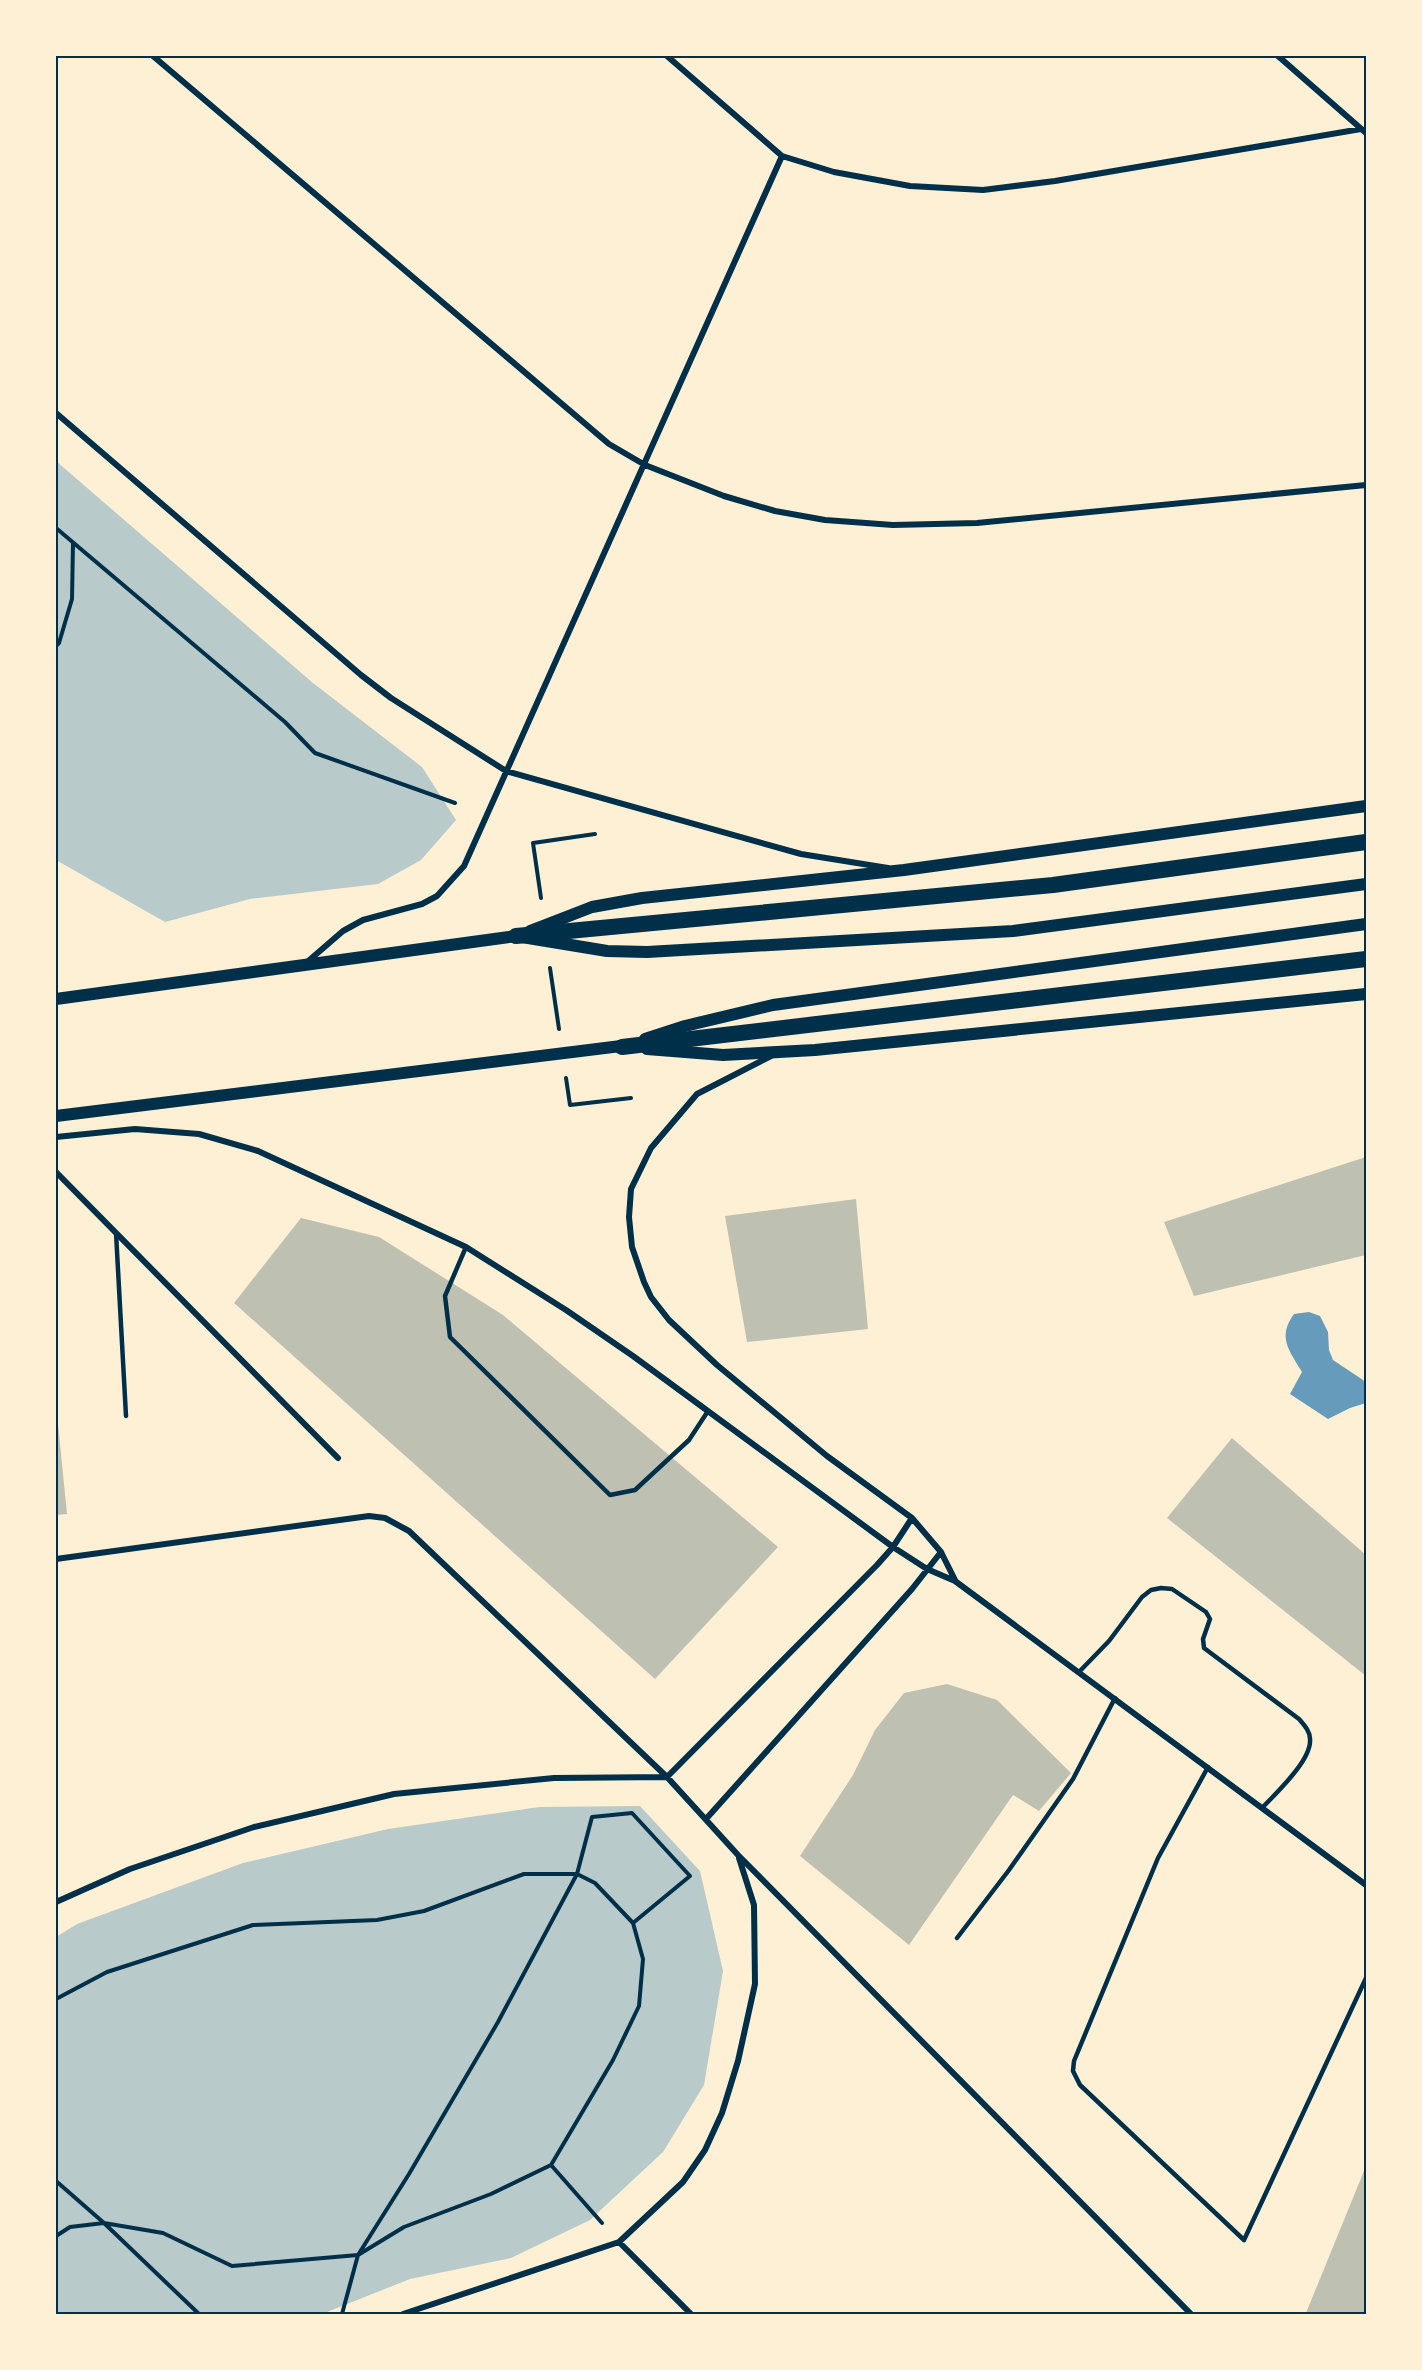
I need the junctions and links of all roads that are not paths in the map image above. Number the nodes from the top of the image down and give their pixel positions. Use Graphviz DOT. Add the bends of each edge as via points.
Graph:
graph roads {
  1 [pos="153,56"];
  2 [pos="667,56"];
  3 [pos="1278,56"];
  4 [pos="1364,131"];
  5 [pos="782,156"];
  6 [pos="56,413"];
  7 [pos="645,465"];
  8 [pos="1366,486"];
  9 [pos="506,771"];
  10 [pos="1366,806"];
  11 [pos="1366,842"];
  12 [pos="904,870"];
  13 [pos="1366,884"];
  14 [pos="1366,924"];
  15 [pos="516,936"];
  16 [pos="1366,959"];
  17 [pos="304,965"];
  18 [pos="1366,994"];
  19 [pos="56,999"];
  20 [pos="622,1047"];
  21 [pos="776,1053"];
  22 [pos="56,1116"];
  23 [pos="56,1137"];
  24 [pos="56,1172"];
  25 [pos="116,1233"];
  26 [pos="466,1247"];
  27 [pos="708,1411"];
  28 [pos="126,1416"];
  29 [pos="338,1458"];
  30 [pos="912,1518"];
  31 [pos="893,1547"];
  32 [pos="941,1552"];
  33 [pos="56,1559"];
  34 [pos="927,1569"];
  35 [pos="955,1581"];
  36 [pos="1079,1672"];
  37 [pos="1115,1698"];
  38 [pos="1208,1767"];
  39 [pos="667,1777"];
  40 [pos="1262,1808"];
  41 [pos="706,1819"];
  42 [pos="738,1855"];
  43 [pos="1366,1885"];
  44 [pos="56,1902"];
  45 [pos="957,1938"];
  46 [pos="1366,1978"];
  47 [pos="620,2242"];
  48 [pos="403,2314"];
  49 [pos="691,2314"];
  50 [pos="1191,2314"];
  1 -- 7 [label="street" via="595,434"];
  2 -- 5 [label="street"];
  3 -- 4 [label="street"];
  4 -- 5 [label="street" via="983,190 910,186 834,172"];
  5 -- 7 [label="street"];
  6 -- 9 [label="street" via="361,675"];
  7 -- 8 [label="street" via="724,496 776,511 825,520 893,525 977,523"];
  7 -- 9 [label="street"];
  9 -- 12 [label="street" via="801,854"];
  9 -- 17 [label="street" via="464,866 437,896 363,920 329,942"];
  10 -- 12 [label="main road"];
  11 -- 15 [label="highway" via="1053,885"];
  12 -- 15 [label="main road" via="617,901"];
  13 -- 15 [label="main road" via="1013,931 647,952 607,951"];
  14 -- 20 [label="main road" via="773,1005 685,1026"];
  15 -- 17 [label="main road"];
  16 -- 20 [label="highway"];
  17 -- 19 [label="main road"];
  18 -- 21 [label="main road"];
  20 -- 21 [label="main road" via="723,1055"];
  20 -- 22 [label="main road"];
  21 -- 30 [label="street" via="698,1094 651,1148 631,1189 632,1247 651,1297 669,1320 827,1456"];
  23 -- 26 [label="street" via="135,1130 199,1134 258,1150"];
  24 -- 25 [label="street"];
  25 -- 28 [label="lane"];
  25 -- 29 [label="street"];
  26 -- 27 [label="street" via="566,1311"];
  26 -- 27 [label="lane" via="445,1296 450,1337 610,1495 635,1490 689,1440"];
  27 -- 31 [label="street"];
  30 -- 31 [label="street"];
  30 -- 32 [label="street"];
  31 -- 34 [label="street"];
  31 -- 39 [label="street"];
  32 -- 34 [label="street"];
  32 -- 35 [label="street"];
  33 -- 39 [label="street" via="369,1516 385,1518 409,1531"];
  34 -- 35 [label="street"];
  34 -- 41 [label="street"];
  35 -- 36 [label="street"];
  36 -- 37 [label="street"];
  36 -- 40 [label="lane" via="1151,1590 1172,1589 1198,1606 1210,1619 1204,1648 1307,1728 1309,1750"];
  37 -- 38 [label="street"];
  37 -- 45 [label="lane" via="1073,1779"];
  38 -- 40 [label="street"];
  38 -- 46 [label="lane" via="1158,1858 1074,2061 1073,2071 1080,2085 1245,2240"];
  39 -- 41 [label="street"];
  39 -- 44 [label="street" via="554,1778 394,1794 254,1827 130,1869"];
  40 -- 43 [label="street"];
  41 -- 42 [label="street"];
  42 -- 47 [label="street" via="754,1905 755,1984 722,2114 705,2150 683,2182"];
  42 -- 50 [label="street"];
  47 -- 48 [label="street"];
  47 -- 49 [label="street"];
}
